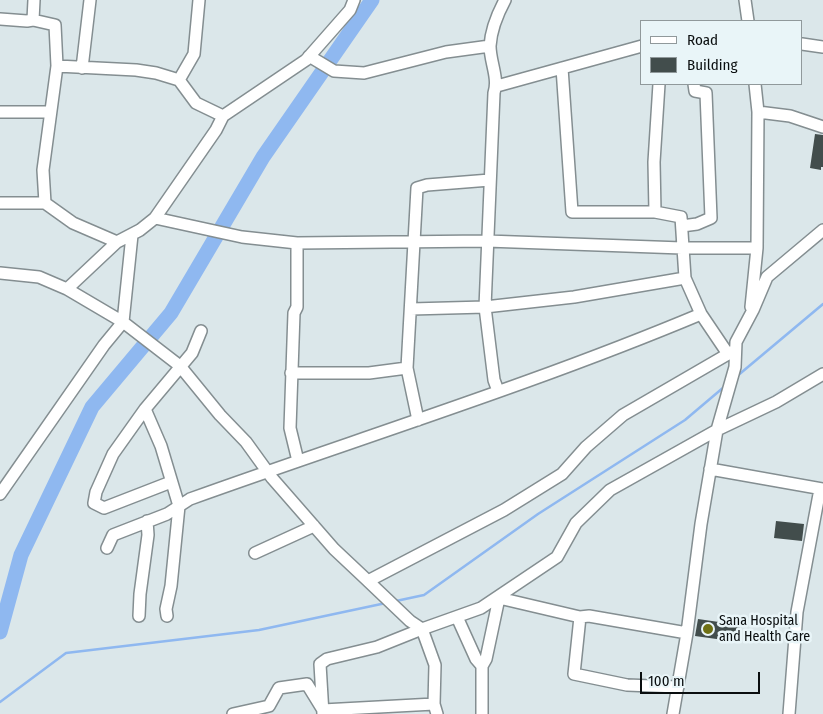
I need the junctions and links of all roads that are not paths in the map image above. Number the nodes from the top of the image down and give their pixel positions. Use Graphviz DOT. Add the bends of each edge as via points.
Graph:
graph roads {
  1 [pos="34,0"];
  2 [pos="90,0"];
  3 [pos="199,0"];
  4 [pos="354,0"];
  5 [pos="505,0"];
  6 [pos="745,0"];
  7 [pos="0,19"];
  8 [pos="33,20"];
  9 [pos="748,20"];
  10 [pos="803,44"];
  11 [pos="490,46"];
  12 [pos="640,47"];
  13 [pos="823,47"];
  14 [pos="309,56"];
  15 [pos="57,66"];
  16 [pos="82,68"];
  17 [pos="562,68"];
  18 [pos="179,80"];
  19 [pos="659,85"];
  20 [pos="694,85"];
  21 [pos="755,85"];
  22 [pos="496,86"];
  23 [pos="0,112"];
  24 [pos="50,112"];
  25 [pos="758,112"];
  26 [pos="223,116"];
  27 [pos="823,127"];
  28 [pos="490,180"];
  29 [pos="0,203"];
  30 [pos="45,203"];
  31 [pos="655,212"];
  32 [pos="155,218"];
  33 [pos="682,226"];
  34 [pos="823,230"];
  35 [pos="132,235"];
  36 [pos="117,242"];
  37 [pos="413,242"];
  38 [pos="487,242"];
  39 [pos="296,244"];
  40 [pos="682,248"];
  41 [pos="757,248"];
  42 [pos="0,272"];
  43 [pos="685,278"];
  44 [pos="67,289"];
  45 [pos="485,308"];
  46 [pos="411,310"];
  47 [pos="701,314"];
  48 [pos="750,315"];
  49 [pos="123,322"];
  50 [pos="201,331"];
  51 [pos="732,352"];
  52 [pos="180,366"];
  53 [pos="407,368"];
  54 [pos="291,374"];
  55 [pos="823,374"];
  56 [pos="498,391"];
  57 [pos="146,409"];
  58 [pos="418,420"];
  59 [pos="717,430"];
  60 [pos="298,461"];
  61 [pos="710,469"];
  62 [pos="267,471"];
  63 [pos="171,482"];
  64 [pos="822,489"];
  65 [pos="0,494"];
  66 [pos="179,506"];
  67 [pos="147,522"];
  68 [pos="314,526"];
  69 [pos="107,548"];
  70 [pos="255,553"];
  71 [pos="368,581"];
  72 [pos="499,598"];
  73 [pos="139,616"];
  74 [pos="167,616"];
  75 [pos="457,617"];
  76 [pos="580,617"];
  77 [pos="422,629"];
  78 [pos="687,633"];
  79 [pos="482,666"];
  80 [pos="678,687"];
  81 [pos="435,709"];
  82 [pos="323,712"];
  83 [pos="233,714"];
  84 [pos="482,714"];
  85 [pos="673,714"];
  86 [pos="788,714"];
  1 -- 8 [label="street"];
  2 -- 16 [label="street"];
  3 -- 18 [label="street" via="194,54"];
  4 -- 14 [label="street" via="350,10"];
  5 -- 11 [label="street" via="498,13"];
  6 -- 9 [label="street"];
  7 -- 8 [label="street"];
  8 -- 15 [label="street" via="55,25"];
  10 -- 13 [label="street"];
  11 -- 14 [label="street" via="446,52 364,73 334,71"];
  11 -- 22 [label="street"];
  12 -- 17 [label="street"];
  14 -- 26 [label="street"];
  15 -- 16 [label="street"];
  15 -- 24 [label="street"];
  16 -- 18 [label="street" via="136,70"];
  17 -- 22 [label="street"];
  17 -- 31 [label="street" via="572,212"];
  18 -- 26 [label="street" via="196,103"];
  19 -- 31 [label="street" via="654,162"];
  20 -- 33 [label="street" via="695,91 706,94 711,218"];
  21 -- 25 [label="street"];
  22 -- 28 [label="street"];
  23 -- 24 [label="street"];
  24 -- 30 [label="street" via="43,170"];
  25 -- 27 [label="street" via="790,116"];
  25 -- 41 [label="street"];
  26 -- 32 [label="street"];
  28 -- 37 [label="street" via="417,188"];
  28 -- 38 [label="street"];
  29 -- 30 [label="street"];
  30 -- 36 [label="street" via="73,223"];
  31 -- 33 [label="street" via="681,217"];
  32 -- 35 [label="street"];
  32 -- 39 [label="street" via="242,237"];
  33 -- 40 [label="street"];
  34 -- 48 [label="street" via="767,277"];
  35 -- 36 [label="street"];
  35 -- 49 [label="street"];
  36 -- 44 [label="street"];
  37 -- 38 [label="street"];
  37 -- 39 [label="street"];
  37 -- 46 [label="street"];
  38 -- 40 [label="street"];
  38 -- 45 [label="street"];
  39 -- 54 [label="street"];
  40 -- 41 [label="street"];
  40 -- 43 [label="street"];
  41 -- 48 [label="street"];
  42 -- 44 [label="street" via="39,277"];
  43 -- 45 [label="street"];
  43 -- 47 [label="street"];
  44 -- 49 [label="street"];
  45 -- 46 [label="street"];
  45 -- 56 [label="street"];
  46 -- 53 [label="street"];
  47 -- 51 [label="street"];
  47 -- 56 [label="street" via="641,340"];
  48 -- 51 [label="street"];
  49 -- 52 [label="street"];
  49 -- 65 [label="street"];
  50 -- 52 [label="street" via="192,353"];
  51 -- 59 [label="street" via="735,367"];
  51 -- 71 [label="street" via="623,415 586,447 562,474 504,510"];
  52 -- 57 [label="street"];
  52 -- 62 [label="street"];
  53 -- 54 [label="street" via="369,374"];
  53 -- 58 [label="street"];
  54 -- 60 [label="street" via="290,428"];
  55 -- 59 [label="street" via="776,402"];
  56 -- 58 [label="street"];
  57 -- 63 [label="street"];
  57 -- 63 [label="street" via="113,454 94,504 104,508"];
  58 -- 60 [label="street"];
  59 -- 61 [label="street"];
  59 -- 72 [label="street" via="610,490 576,523 557,557"];
  60 -- 62 [label="street"];
  61 -- 64 [label="street"];
  61 -- 78 [label="street"];
  62 -- 66 [label="street" via="190,498"];
  62 -- 68 [label="street"];
  63 -- 66 [label="street"];
  64 -- 86 [label="street" via="797,612"];
  66 -- 67 [label="street"];
  66 -- 74 [label="street"];
  67 -- 69 [label="street" via="113,536"];
  67 -- 73 [label="street"];
  68 -- 70 [label="street"];
  68 -- 71 [label="street"];
  71 -- 77 [label="street" via="410,622"];
  72 -- 75 [label="street"];
  72 -- 76 [label="street"];
  72 -- 79 [label="street"];
  75 -- 77 [label="street"];
  75 -- 79 [label="street"];
  76 -- 78 [label="street"];
  76 -- 80 [label="street" via="574,674 627,685"];
  77 -- 81 [label="street" via="435,665"];
  77 -- 82 [label="street" via="320,664"];
  78 -- 80 [label="street"];
  79 -- 84 [label="street"];
  80 -- 85 [label="street"];
  81 -- 82 [label="street"];
  82 -- 83 [label="street" via="307,684 279,688 269,706"];
}
